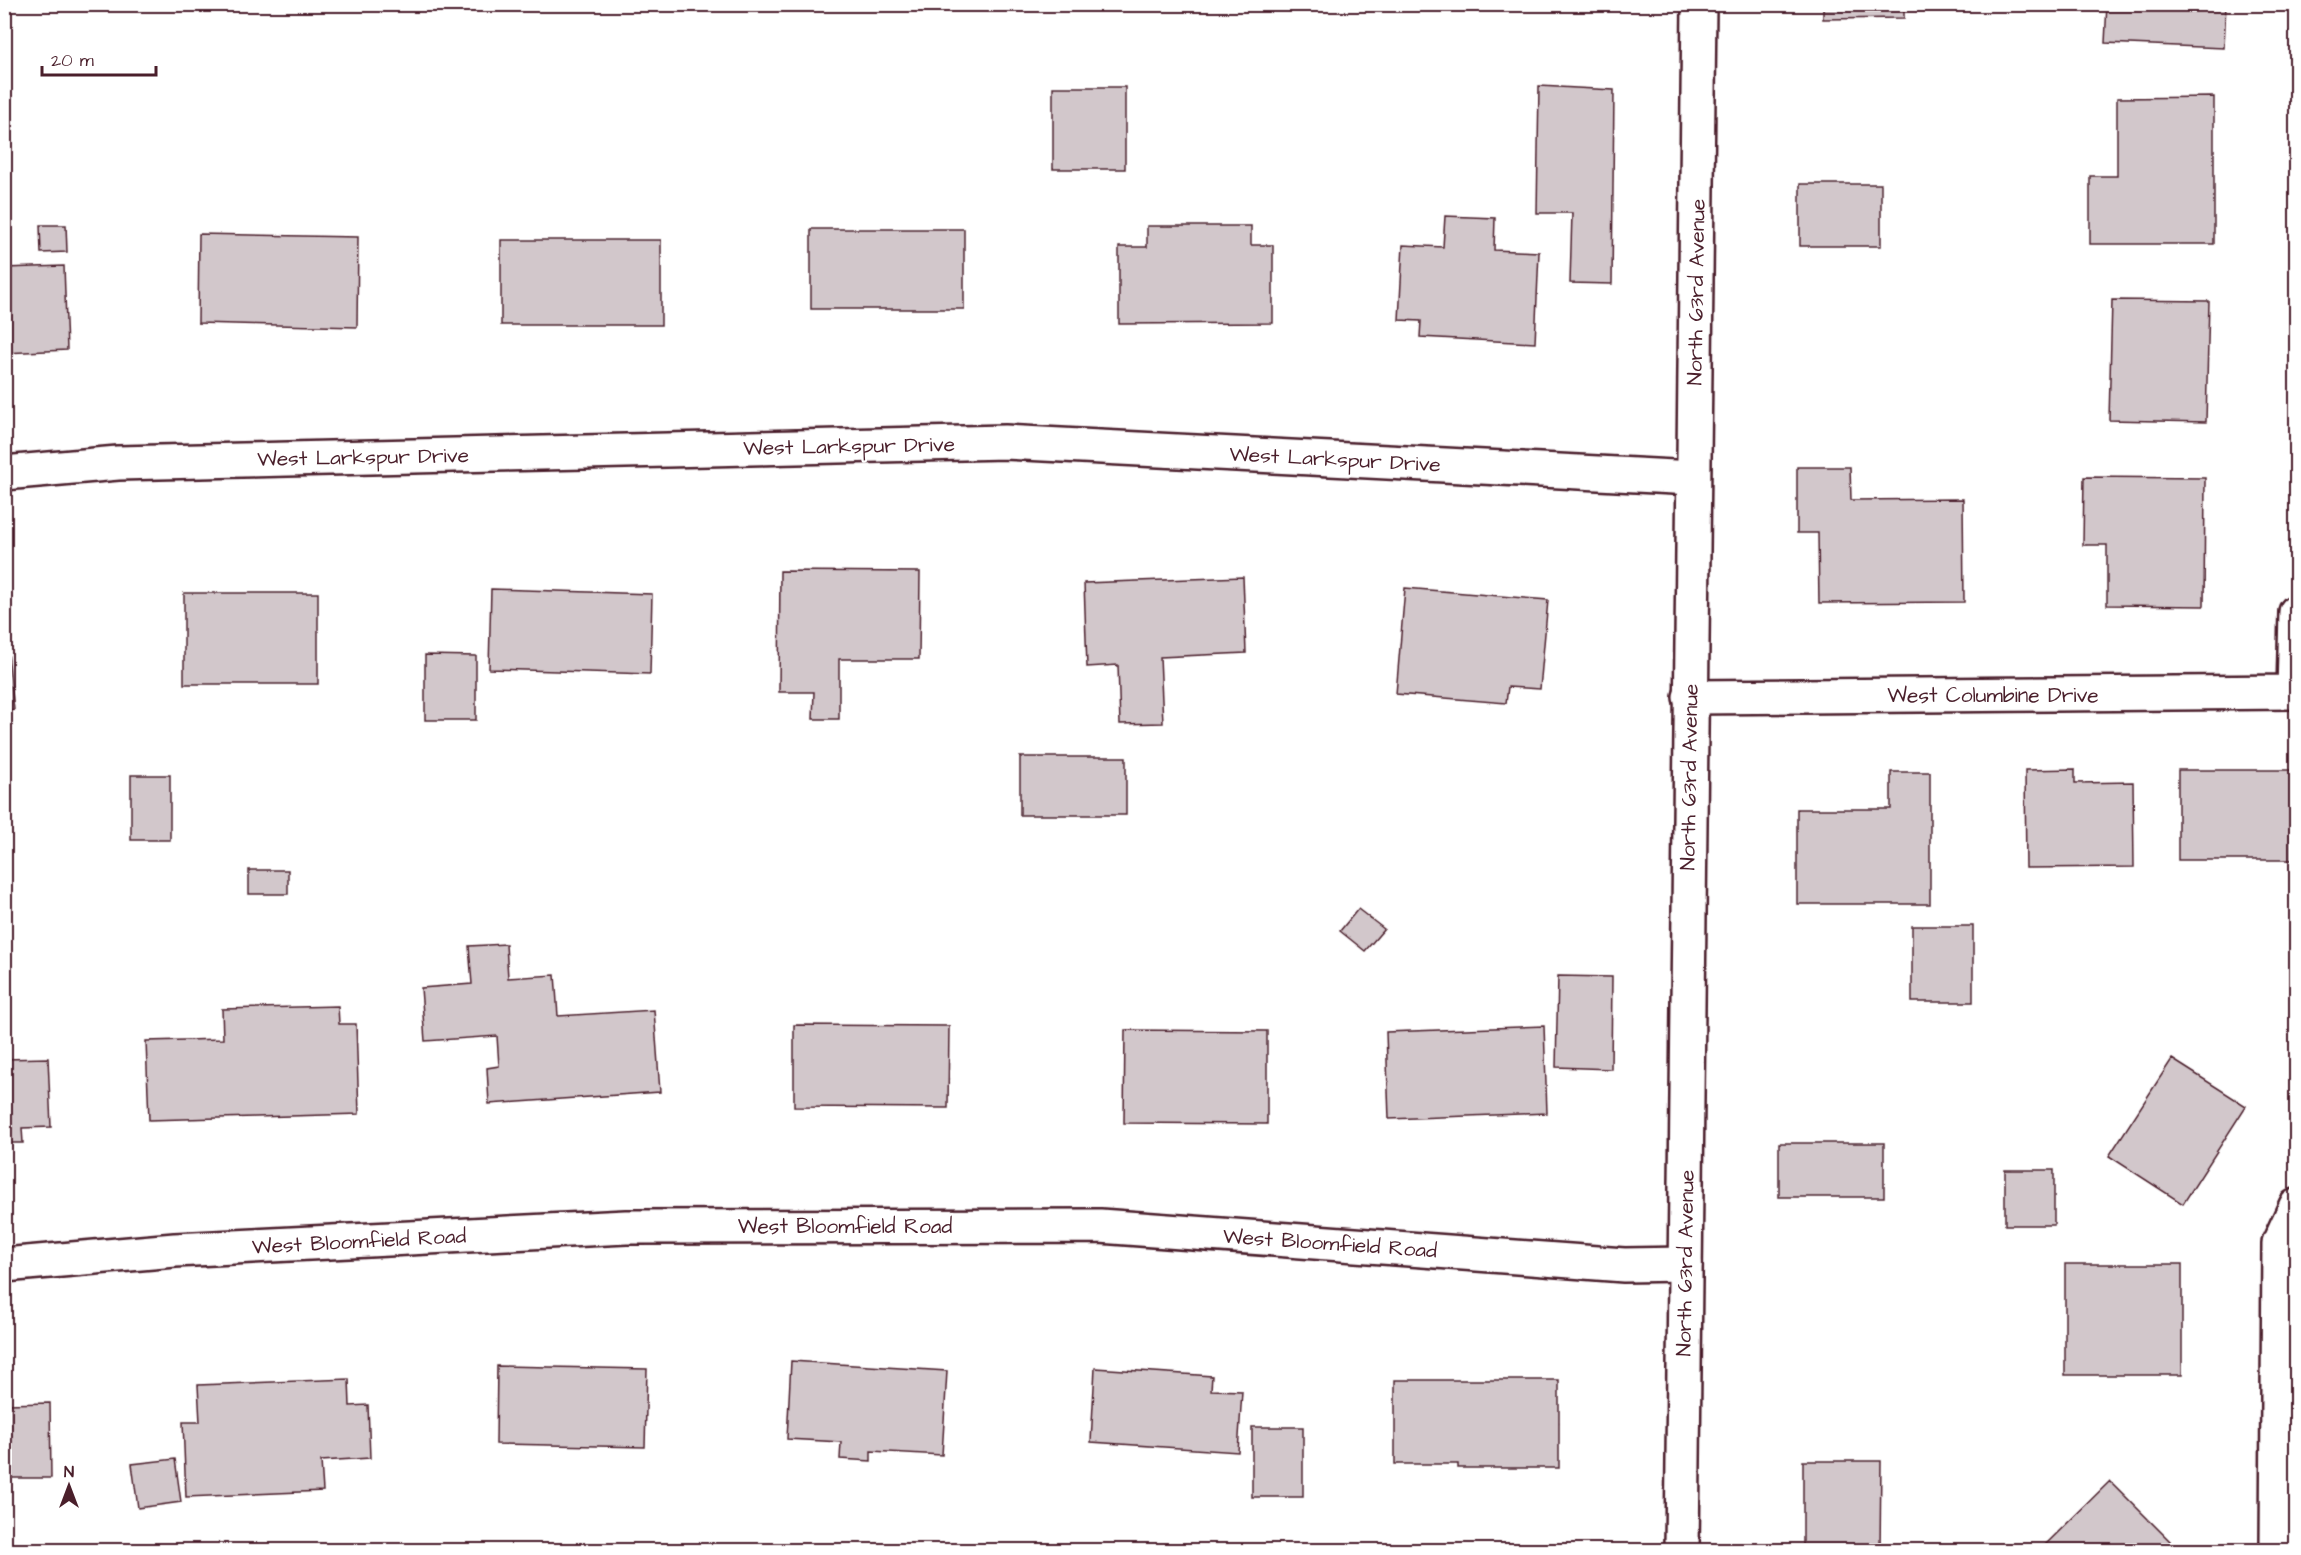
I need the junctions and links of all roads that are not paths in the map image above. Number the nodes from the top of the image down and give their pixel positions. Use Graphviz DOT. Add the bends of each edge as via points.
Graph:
graph roads {
  1 [pos="1699,4"];
  2 [pos="4,473"];
  3 [pos="1694,478"];
  4 [pos="2296,612"];
  5 [pos="2295,692"];
  6 [pos="1690,697"];
  7 [pos="2296,1206"];
  8 [pos="1685,1264"];
  9 [pos="4,1265"];
  10 [pos="1682,1551"];
  11 [pos="2277,1551"];
  1 -- 3 [label="street, North 63rd Avenue"];
  2 -- 3 [label="street, West Larkspur Drive" via="118,463 1005,442"];
  3 -- 6 [label="street, North 63rd Avenue"];
  4 -- 5 [label="street"];
  5 -- 6 [label="street, West Columbine Drive"];
  6 -- 8 [label="street, North 63rd Avenue"];
  7 -- 11 [label="street" via="2279,1242"];
  8 -- 9 [label="street, West Bloomfield Road" via="1624,1264 1088,1226 626,1227 175,1250"];
  8 -- 10 [label="street, North 63rd Avenue"];
}
